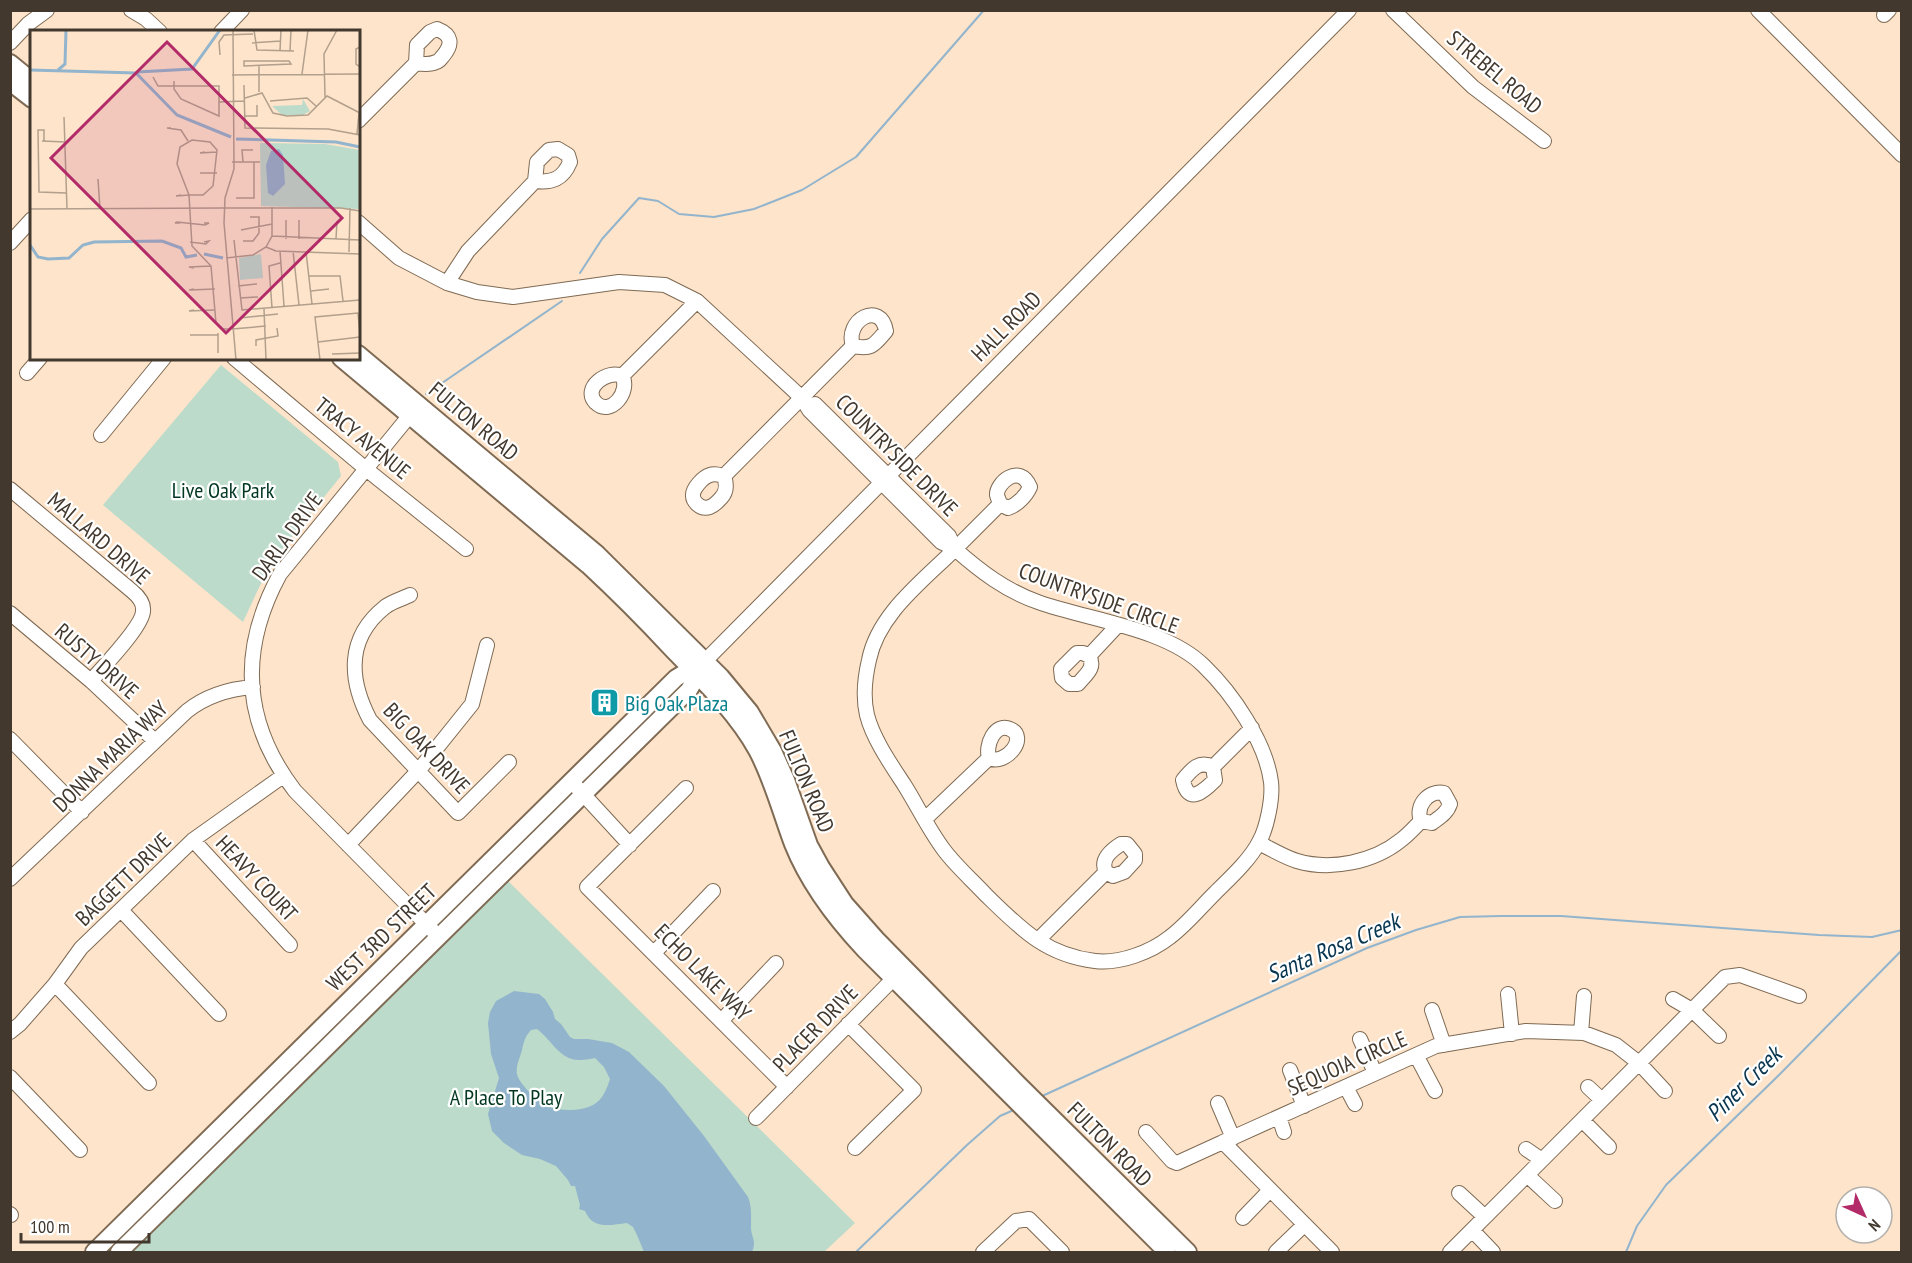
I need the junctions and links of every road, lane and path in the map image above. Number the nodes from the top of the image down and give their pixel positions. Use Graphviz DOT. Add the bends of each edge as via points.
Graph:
graph roads {
  1 [pos="47,10"];
  2 [pos="131,10"];
  3 [pos="242,10"];
  4 [pos="1349,10"];
  5 [pos="1393,10"];
  6 [pos="1758,10"];
  7 [pos="26,17"];
  8 [pos="10,29"];
  9 [pos="158,30"];
  10 [pos="223,30"];
  11 [pos="10,43"];
  12 [pos="10,63"];
  13 [pos="416,63"];
  14 [pos="30,79"];
  15 [pos="10,82"];
  16 [pos="30,97"];
  17 [pos="360,120"];
  18 [pos="1544,141"];
  19 [pos="1902,156"];
  20 [pos="535,181"];
  21 [pos="30,221"];
  22 [pos="360,224"];
  23 [pos="10,243"];
  24 [pos="447,283"];
  25 [pos="697,301"];
  26 [pos="853,346"];
  27 [pos="360,356"];
  28 [pos="38,360"];
  29 [pos="162,360"];
  30 [pos="236,360"];
  31 [pos="344,360"];
  32 [pos="27,374"];
  33 [pos="622,376"];
  34 [pos="802,398"];
  35 [pos="414,410"];
  36 [pos="101,435"];
  37 [pos="366,469"];
  38 [pos="724,476"];
  39 [pos="885,480"];
  40 [pos="10,489"];
  41 [pos="1000,504"];
  42 [pos="466,549"];
  43 [pos="955,549"];
  44 [pos="410,595"];
  45 [pos="10,614"];
  46 [pos="1117,626"];
  47 [pos="487,645"];
  48 [pos="1089,656"];
  49 [pos="698,668"];
  50 [pos="91,681"];
  51 [pos="253,687"];
  52 [pos="1252,728"];
  53 [pos="10,739"];
  54 [pos="155,741"];
  55 [pos="989,758"];
  56 [pos="509,762"];
  57 [pos="1213,767"];
  58 [pos="419,770"];
  59 [pos="283,776"];
  60 [pos="577,788"];
  61 [pos="686,788"];
  62 [pos="82,812"];
  63 [pos="926,819"];
  64 [pos="1421,821"];
  65 [pos="193,840"];
  66 [pos="1259,843"];
  67 [pos="348,845"];
  68 [pos="630,845"];
  69 [pos="1106,872"];
  70 [pos="11,879"];
  71 [pos="713,891"];
  72 [pos="121,910"];
  73 [pos="426,925"];
  74 [pos="439,937"];
  75 [pos="1038,940"];
  76 [pos="290,945"];
  77 [pos="654,953"];
  78 [pos="776,963"];
  79 [pos="899,972"];
  80 [pos="55,984"];
  81 [pos="1508,994"];
  82 [pos="1584,996"];
  83 [pos="1799,996"];
  84 [pos="1672,999"];
  85 [pos="1432,1010"];
  86 [pos="1692,1010"];
  87 [pos="219,1014"];
  88 [pos="722,1020"];
  89 [pos="848,1024"];
  90 [pos="10,1032"];
  91 [pos="1581,1033"];
  92 [pos="1512,1034"];
  93 [pos="1719,1036"];
  94 [pos="1360,1039"];
  95 [pos="1444,1045"];
  96 [pos="1416,1055"];
  97 [pos="1638,1063"];
  98 [pos="1290,1070"];
  99 [pos="1376,1073"];
  100 [pos="10,1077"];
  101 [pos="149,1083"];
  102 [pos="787,1086"];
  103 [pos="1346,1087"];
  104 [pos="1588,1087"];
  105 [pos="1435,1091"];
  106 [pos="1665,1091"];
  107 [pos="1602,1100"];
  108 [pos="1218,1103"];
  109 [pos="1355,1104"];
  110 [pos="1304,1106"];
  111 [pos="1279,1117"];
  112 [pos="756,1118"];
  113 [pos="1582,1120"];
  114 [pos="1049,1124"];
  115 [pos="1146,1132"];
  116 [pos="1284,1132"];
  117 [pos="1228,1140"];
  118 [pos="1609,1146"];
  119 [pos="855,1148"];
  120 [pos="1526,1149"];
  121 [pos="80,1150"];
  122 [pos="1542,1161"];
  123 [pos="1527,1175"];
  124 [pos="1270,1190"];
  125 [pos="1459,1193"];
  126 [pos="1556,1201"];
  127 [pos="1485,1217"];
  128 [pos="1243,1218"];
  129 [pos="1304,1225"];
  130 [pos="1472,1230"];
  131 [pos="94,1252"];
  132 [pos="118,1252"];
  133 [pos="983,1252"];
  134 [pos="1062,1252"];
  135 [pos="1167,1252"];
  136 [pos="1188,1252"];
  137 [pos="1276,1252"];
  138 [pos="1332,1252"];
  139 [pos="1450,1252"];
  140 [pos="1492,1252"];
  1 -- 7 [label="street"];
  2 -- 9 [label="street"];
  3 -- 10 [label="street"];
  4 -- 39 [label="street, HALL ROAD"];
  5 -- 18 [label="street, STREBEL ROAD" via="1473,87"];
  6 -- 19 [label="street"];
  7 -- 8 [label="street"];
  7 -- 11 [label="street"];
  12 -- 14 [label="main road"];
  13 -- 17 [label="street"];
  15 -- 16 [label="main road"];
  20 -- 24 [label="street" via="468,251"];
  21 -- 23 [label="street"];
  22 -- 24 [label="street, COUNTRYSIDE DRIVE" via="399,258"];
  24 -- 25 [label="street, COUNTRYSIDE DRIVE" via="513,297 619,282 665,285"];
  25 -- 33 [label="street"];
  25 -- 34 [label="street, COUNTRYSIDE DRIVE"];
  26 -- 34 [label="street"];
  27 -- 35 [label="main road, FULTON ROAD"];
  28 -- 32 [label="street"];
  29 -- 36 [label="street"];
  30 -- 37 [label="street, TRACY AVENUE"];
  31 -- 35 [label="main road, FULTON ROAD"];
  34 -- 38 [label="street"];
  34 -- 39 [label="street, COUNTRYSIDE DRIVE" via="809,410"];
  35 -- 37 [label="street, DARLA DRIVE"];
  35 -- 49 [label="main road, FULTON ROAD"];
  37 -- 42 [label="street, TRACY AVENUE"];
  37 -- 51 [label="street, DARLA DRIVE" via="289,561 271,590 254,642"];
  39 -- 43 [label="street, COUNTRYSIDE DRIVE" via="941,542"];
  39 -- 49 [label="street, HALL ROAD"];
  40 -- 50 [label="street, MALLARD DRIVE" via="142,603 138,625"];
  41 -- 43 [label="street"];
  43 -- 46 [label="street, COUNTRYSIDE CIRCLE" via="979,570 1034,601"];
  43 -- 63 [label="street, COUNTRYSIDE CIRCLE" via="879,630 866,676 867,716 872,729"];
  44 -- 58 [label="street, BIG OAK DRIVE" via="386,606 367,625 358,644 354,683 370,720"];
  45 -- 50 [label="street, RUSTY DRIVE"];
  46 -- 48 [label="street"];
  46 -- 52 [label="street, COUNTRYSIDE CIRCLE" via="1169,642 1189,654 1224,689"];
  47 -- 58 [label="street" via="472,704"];
  49 -- 60 [label="main road, WEST 3RD STREET" via="676,678"];
  49 -- 79 [label="main road, FULTON ROAD" via="740,699 770,743 809,845 835,891"];
  50 -- 54 [label="street, RUSTY DRIVE"];
  51 -- 54 [label="street, DONNA MARIA WAY" via="227,690 203,700"];
  51 -- 59 [label="street, DARLA DRIVE" via="260,730"];
  52 -- 57 [label="street"];
  52 -- 66 [label="street, COUNTRYSIDE CIRCLE" via="1267,761 1272,785"];
  53 -- 62 [label="street"];
  54 -- 62 [label="street, DONNA MARIA WAY"];
  55 -- 63 [label="street"];
  56 -- 58 [label="street, BIG OAK DRIVE" via="458,813"];
  58 -- 67 [label="street"];
  59 -- 65 [label="street, BAGGETT DRIVE"];
  59 -- 67 [label="street, DARLA DRIVE"];
  60 -- 68 [label="street"];
  60 -- 73 [label="main road, WEST 3RD STREET"];
  60 -- 74 [label="main road, WEST 3RD STREET"];
  61 -- 68 [label="street"];
  62 -- 70 [label="street, DONNA MARIA WAY"];
  63 -- 75 [label="street, COUNTRYSIDE CIRCLE" via="945,851 970,879 1016,925"];
  64 -- 66 [label="street" via="1387,849 1335,865 1298,861"];
  65 -- 72 [label="street, BAGGETT DRIVE"];
  65 -- 76 [label="street, HEAVY COURT"];
  66 -- 75 [label="street, COUNTRYSIDE CIRCLE" via="1170,937 1135,956 1097,961 1065,954"];
  67 -- 73 [label="street, DARLA DRIVE"];
  68 -- 77 [label="street, ECHO LAKE WAY" via="587,887"];
  69 -- 75 [label="street"];
  71 -- 77 [label="street"];
  72 -- 80 [label="street, BAGGETT DRIVE" via="81,948"];
  72 -- 87 [label="street"];
  73 -- 74 [label="street, DARLA DRIVE"];
  73 -- 131 [label="main road, WEST 3RD STREET"];
  74 -- 132 [label="main road, WEST 3RD STREET"];
  77 -- 88 [label="street, ECHO LAKE WAY"];
  78 -- 88 [label="street"];
  79 -- 89 [label="street, PLACER DRIVE"];
  79 -- 114 [label="main road, FULTON ROAD"];
  80 -- 90 [label="street, BAGGETT DRIVE"];
  80 -- 101 [label="street"];
  81 -- 92 [label="street"];
  82 -- 91 [label="street"];
  83 -- 86 [label="street" via="1740,975 1725,977"];
  84 -- 86 [label="street"];
  85 -- 95 [label="street"];
  86 -- 93 [label="street"];
  86 -- 97 [label="street"];
  88 -- 102 [label="street, ECHO LAKE WAY"];
  89 -- 102 [label="street, PLACER DRIVE"];
  89 -- 119 [label="street" via="914,1090"];
  91 -- 92 [label="street, SEQUOIA CIRCLE"];
  91 -- 97 [label="street, SEQUOIA CIRCLE" via="1616,1046"];
  92 -- 95 [label="street, SEQUOIA CIRCLE"];
  94 -- 99 [label="street"];
  95 -- 96 [label="street, SEQUOIA CIRCLE"];
  96 -- 99 [label="street, SEQUOIA CIRCLE"];
  96 -- 105 [label="street"];
  97 -- 106 [label="street, SEQUOIA CIRCLE"];
  97 -- 107 [label="street"];
  98 -- 110 [label="street"];
  99 -- 103 [label="street, SEQUOIA CIRCLE"];
  100 -- 121 [label="street"];
  102 -- 112 [label="street, PLACER DRIVE"];
  103 -- 109 [label="street"];
  103 -- 110 [label="street, SEQUOIA CIRCLE"];
  104 -- 107 [label="street"];
  107 -- 113 [label="street"];
  108 -- 117 [label="street"];
  110 -- 111 [label="street, SEQUOIA CIRCLE"];
  111 -- 116 [label="street"];
  111 -- 117 [label="street, SEQUOIA CIRCLE"];
  113 -- 118 [label="street"];
  113 -- 122 [label="street"];
  114 -- 135 [label="main road, FULTON ROAD"];
  114 -- 136 [label="main road, FULTON ROAD"];
  115 -- 117 [label="street, SEQUOIA CIRCLE" via="1177,1163"];
  117 -- 124 [label="street"];
  120 -- 122 [label="street"];
  122 -- 123 [label="street"];
  123 -- 126 [label="street"];
  123 -- 127 [label="street"];
  124 -- 128 [label="street"];
  124 -- 129 [label="street"];
  125 -- 127 [label="street"];
  127 -- 130 [label="street"];
  129 -- 137 [label="street"];
  129 -- 138 [label="street"];
  130 -- 139 [label="street"];
  130 -- 140 [label="street"];
  133 -- 134 [label="street" via="1016,1221 1029,1219"];
}
